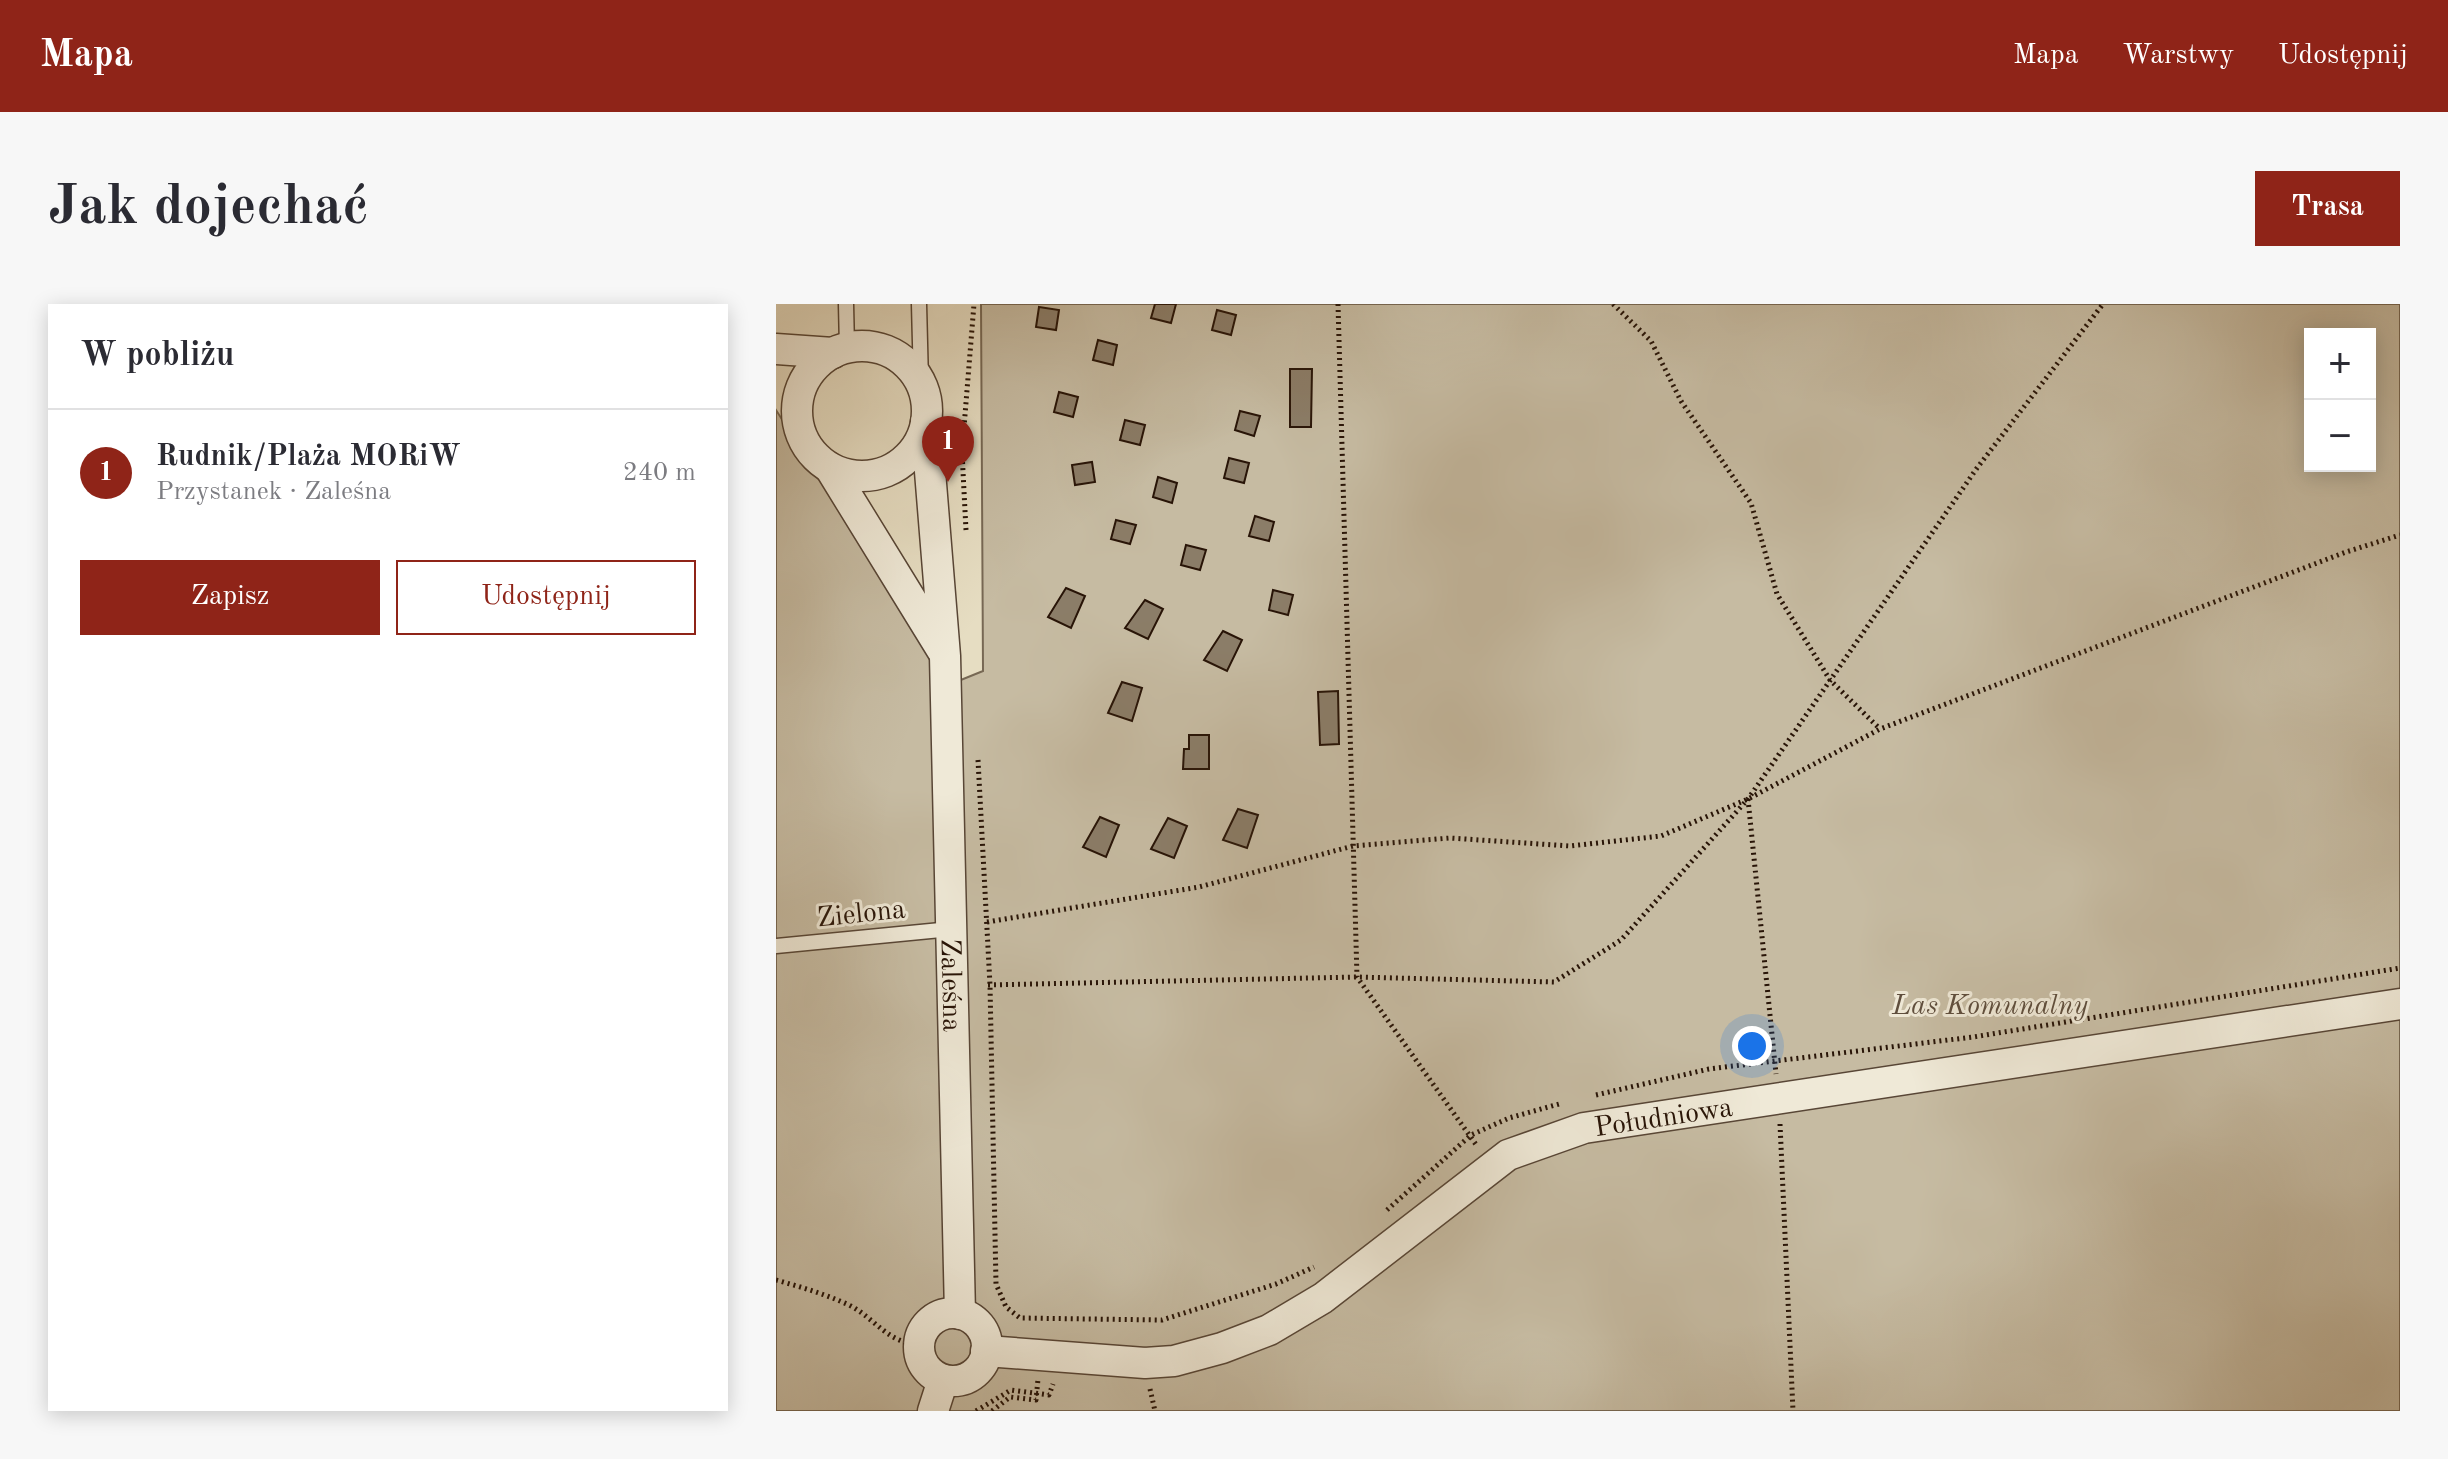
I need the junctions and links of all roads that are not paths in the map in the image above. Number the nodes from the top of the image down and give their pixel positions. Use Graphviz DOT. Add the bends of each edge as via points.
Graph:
graph roads {
  1 [pos="846,304"];
  2 [pos="919,304"];
  3 [pos="776,349"];
  4 [pos="840,351"];
  5 [pos="776,357"];
  6 [pos="921,382"];
  7 [pos="803,385"];
  8 [pos="926,422"];
  9 [pos="830,468"];
  10 [pos="945,656"];
  11 [pos="951,929"];
  12 [pos="776,946"];
  13 [pos="2400,1004"];
  14 [pos="960,1314"];
  15 [pos="986,1351"];
  16 [pos="943,1380"];
  17 [pos="933,1411"];
  1 -- 4 [label="lane"];
  2 -- 6 [label="lane, Zaleśna"];
  3 -- 4 [label="street"];
  4 -- 6 [label="street" via="869,347 890,352"];
  4 -- 7 [label="street" via="810,372"];
  5 -- 7 [label="street"];
  6 -- 8 [label="street, Zaleśna"];
  7 -- 9 [label="street" via="798,423 815,456"];
  8 -- 9 [label="street" via="920,442 890,470 870,476"];
  8 -- 10 [label="street, Zaleśna"];
  9 -- 10 [label="street"];
  10 -- 11 [label="street, Zaleśna"];
  11 -- 12 [label="lane, Zielona"];
  11 -- 14 [label="street, Zaleśna"];
  13 -- 15 [label="street, Południowa" via="1584,1128 1542,1140 1490,1167 1323,1298 1269,1330 1222,1348 1145,1363"];
  14 -- 15 [label="street" via="978,1325"];
  14 -- 16 [label="street" via="928,1324 919,1344 925,1366"];
  15 -- 16 [label="street" via="974,1373"];
  16 -- 17 [label="street"];
}
